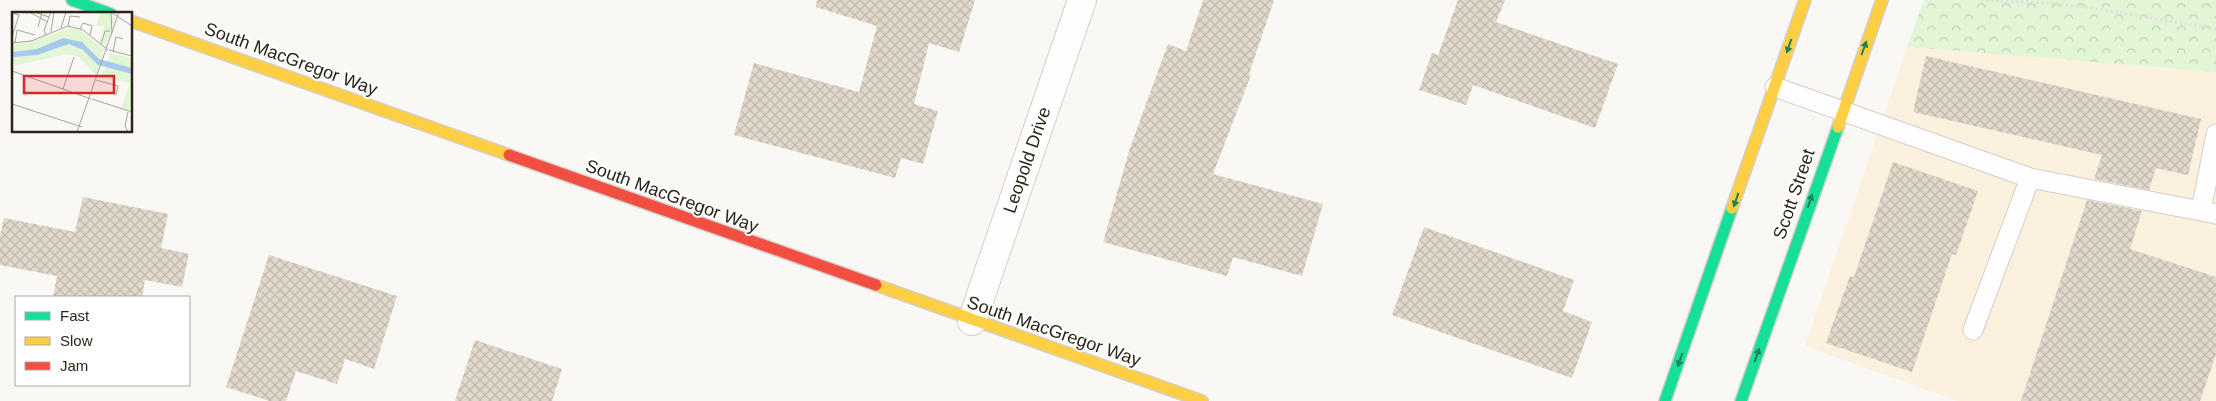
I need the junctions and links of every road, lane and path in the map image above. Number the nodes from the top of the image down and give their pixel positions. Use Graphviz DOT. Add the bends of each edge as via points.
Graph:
graph roads {
  1 [pos="72,0"];
  2 [pos="1082,0"];
  3 [pos="1805,0"];
  4 [pos="1882,0"];
  5 [pos="1980,0"];
  6 [pos="105,12"];
  7 [pos="132,21"];
  8 [pos="2216,29"];
  9 [pos="1775,87"];
  10 [pos="1842,111"];
  11 [pos="2216,134"];
  12 [pos="2030,178"];
  13 [pos="2208,213"];
  14 [pos="972,321"];
  15 [pos="1973,330"];
  16 [pos="1202,401"];
  17 [pos="1665,401"];
  18 [pos="1741,401"];
  1 -- 6 [label="main road"];
  2 -- 14 [label="street, Leopold Drive"];
  3 -- 9 [label="main road, one-way"];
  10 -- 4 [label="main road, Scott Street, one-way"];
  5 -- 8 [label="path" via="2086,7"];
  7 -- 14 [label="main road, South MacGregor Way"];
  9 -- 10 [label="lane"];
  9 -- 17 [label="main road, one-way"];
  10 -- 12 [label="lane"];
  18 -- 10 [label="main road, Scott Street, one-way"];
  11 -- 13 [label="lane"];
  12 -- 13 [label="lane"];
  12 -- 15 [label="lane"];
  14 -- 16 [label="main road, South MacGregor Way"];
}
